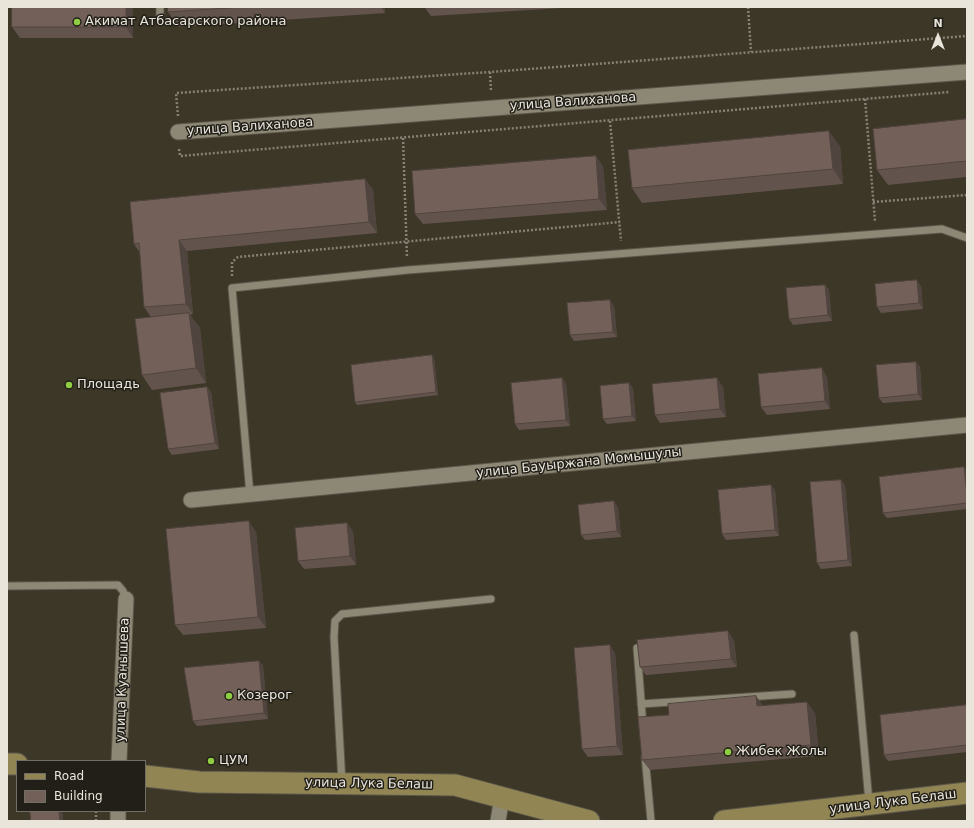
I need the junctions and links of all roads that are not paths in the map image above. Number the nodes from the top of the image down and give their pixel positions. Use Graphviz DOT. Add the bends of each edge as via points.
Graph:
graph roads {
  1 [pos="160,7"];
  2 [pos="160,15"];
  3 [pos="967,72"];
  4 [pos="178,132"];
  5 [pos="967,238"];
  6 [pos="967,425"];
  7 [pos="250,495"];
  8 [pos="191,500"];
  9 [pos="7,586"];
  10 [pos="126,599"];
  11 [pos="491,599"];
  12 [pos="854,635"];
  13 [pos="636,648"];
  14 [pos="792,694"];
  15 [pos="641,704"];
  16 [pos="644,735"];
  17 [pos="645,751"];
  18 [pos="119,760"];
  19 [pos="146,776"];
  20 [pos="342,784"];
  21 [pos="967,793"];
  22 [pos="502,798"];
  23 [pos="870,804"];
  24 [pos="498,821"];
  25 [pos="589,821"];
  26 [pos="651,821"];
  27 [pos="724,821"];
  1 -- 2 [label="lane"];
  3 -- 4 [label="street, улица Валиханова"];
  5 -- 7 [label="lane" via="942,229 408,270 232,288"];
  6 -- 7 [label="street, улица Бауыржана Момышулы"];
  7 -- 8 [label="street, улица Бауыржана Момышулы"];
  9 -- 10 [label="lane" via="118,585"];
  10 -- 18 [label="street, улица Куанышева"];
  11 -- 20 [label="lane" via="342,614 335,621"];
  12 -- 23 [label="lane"];
  13 -- 15 [label="lane"];
  14 -- 15 [label="lane"];
  15 -- 16 [label="lane"];
  17 -- 26 [label="lane"];
  19 -- 20 [label="main road, улица Лука Белаш" via="199,782"];
  20 -- 22 [label="main road, улица Лука Белаш" via="455,785"];
  21 -- 23 [label="main road, улица Лука Белаш"];
  22 -- 24 [label="street"];
  22 -- 25 [label="main road, улица Лука Белаш"];
  23 -- 27 [label="main road, улица Лука Белаш"];
}
